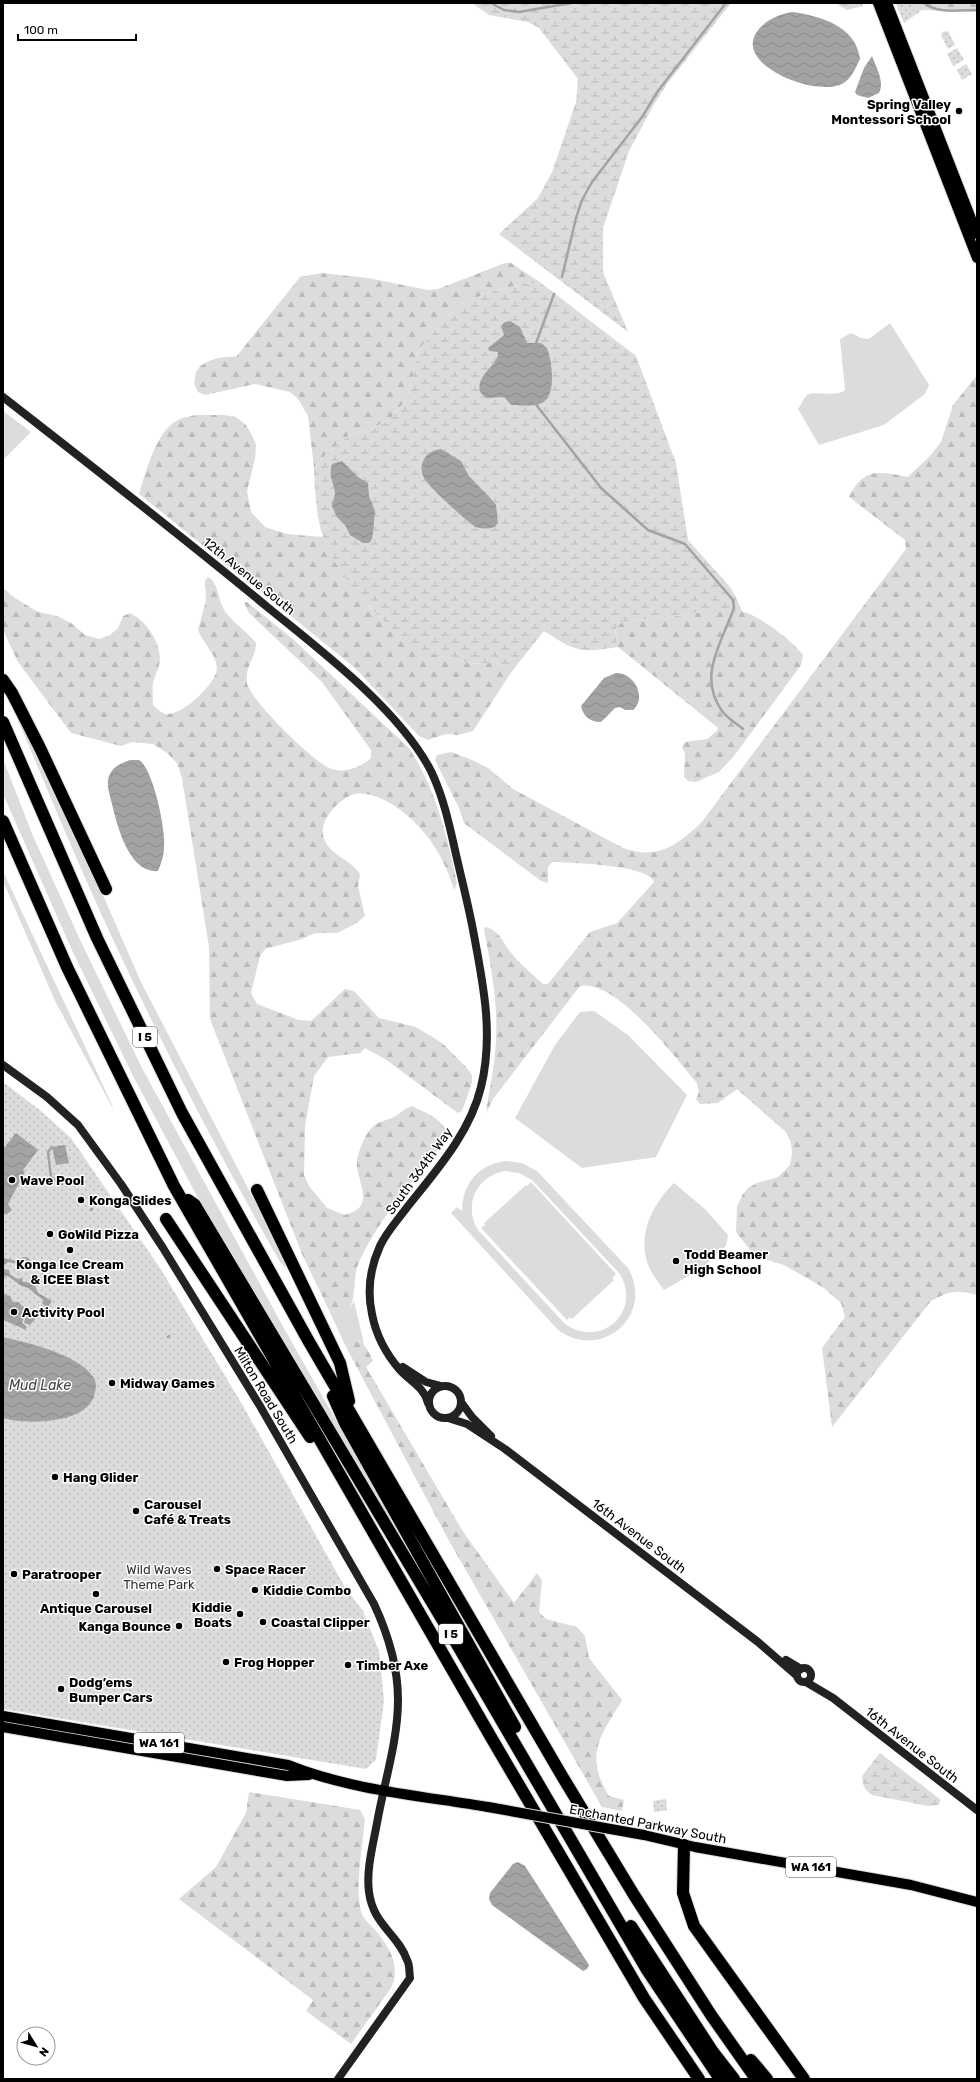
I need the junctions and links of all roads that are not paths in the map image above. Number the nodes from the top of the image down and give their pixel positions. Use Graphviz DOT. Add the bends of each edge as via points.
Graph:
graph roads {
  1 [pos="878,3"];
  2 [pos="887,3"];
  3 [pos="977,234"];
  4 [pos="977,258"];
  5 [pos="3,397"];
  6 [pos="3,680"];
  7 [pos="3,722"];
  8 [pos="444,806"];
  9 [pos="3,821"];
  10 [pos="106,889"];
  11 [pos="3,1065"];
  12 [pos="257,1190"];
  13 [pos="178,1192"];
  14 [pos="166,1219"];
  15 [pos="308,1340"];
  16 [pos="390,1357"];
  17 [pos="441,1386"];
  18 [pos="461,1402"];
  19 [pos="428,1404"];
  20 [pos="352,1414"];
  21 [pos="448,1418"];
  22 [pos="505,1449"];
  23 [pos="376,1537"];
  24 [pos="799,1672"];
  25 [pos="808,1680"];
  26 [pos="3,1716"];
  27 [pos="3,1727"];
  28 [pos="99,1733"];
  29 [pos="47,1735"];
  30 [pos="313,1775"];
  31 [pos="383,1789"];
  32 [pos="977,1810"];
  33 [pos="684,1845"];
  34 [pos="977,1902"];
  35 [pos="711,2015"];
  36 [pos="338,2079"];
  37 [pos="699,2079"];
  38 [pos="720,2079"];
  39 [pos="734,2079"];
  40 [pos="756,2079"];
  41 [pos="767,2079"];
  42 [pos="804,2079"];
  1 -- 4 [label="main road"];
  2 -- 3 [label="main road"];
  5 -- 8 [label="street, 12th Avenue South" via="204,554 348,675 408,736 431,771"];
  6 -- 10 [label="highway" via="33,734"];
  7 -- 15 [label="highway, I 5" via="97,938 182,1114"];
  8 -- 16 [label="street, South 364th Way" via="484,986 488,1032 481,1088 467,1122 450,1151 381,1244 371,1269 369,1294 373,1320 381,1344"];
  9 -- 13 [label="highway, I 5" via="68,967"];
  11 -- 31 [label="street, Milton Road South" via="47,1097 78,1125 121,1184 164,1248 260,1406 374,1604 386,1632 393,1658 398,1700 396,1729"];
  12 -- 20 [label="highway" via="340,1363"];
  13 -- 23 [label="highway, I 5"];
  13 -- 38 [label="highway, I 5" via="195,1205 455,1641 647,1970"];
  14 -- 23 [label="highway"];
  15 -- 20 [label="highway, I 5"];
  15 -- 39 [label="highway, I 5" via="345,1423 555,1801 638,1938 713,2052"];
  16 -- 17 [label="street, South 364th Way" via="420,1378"];
  16 -- 19 [label="street, South 364th Way" via="421,1389"];
  17 -- 18 [label="street" via="447,1385 456,1390"];
  17 -- 19 [label="street" via="431,1392"];
  18 -- 21 [label="street" via="457,1413"];
  18 -- 22 [label="street, 16th Avenue South" via="472,1417"];
  19 -- 21 [label="street" via="435,1415"];
  20 -- 35 [label="highway, I 5" via="562,1776"];
  21 -- 22 [label="street, 16th Avenue South" via="467,1424"];
  22 -- 24 [label="street, 16th Avenue South"];
  23 -- 37 [label="highway, I 5" via="640,1991"];
  24 -- 25 [label="street" via="798,1681"];
  24 -- 25 [label="street" via="809,1670"];
  25 -- 32 [label="street, 16th Avenue South"];
  26 -- 28 [label="main road, Enchanted Parkway South / WA 161"];
  27 -- 29 [label="main road, Enchanted Parkway South / WA 161"];
  28 -- 29 [label="main road" via="93,1736 52,1730"];
  28 -- 30 [label="main road, Enchanted Parkway South / WA 161" via="288,1765"];
  29 -- 30 [label="main road, Enchanted Parkway South / WA 161" via="287,1776"];
  30 -- 31 [label="main road, Enchanted Parkway South / WA 161"];
  31 -- 33 [label="main road, Enchanted Parkway South / WA 161, bridge"];
  31 -- 36 [label="street, Milton Road South" via="370,1868 369,1893 380,1922 407,1958 410,1978"];
  33 -- 34 [label="main road, Enchanted Parkway South / WA 161" via="911,1885"];
  33 -- 42 [label="highway" via="683,1893 694,1926"];
  35 -- 40 [label="highway, I 5"];
  35 -- 41 [label="highway"];
}
